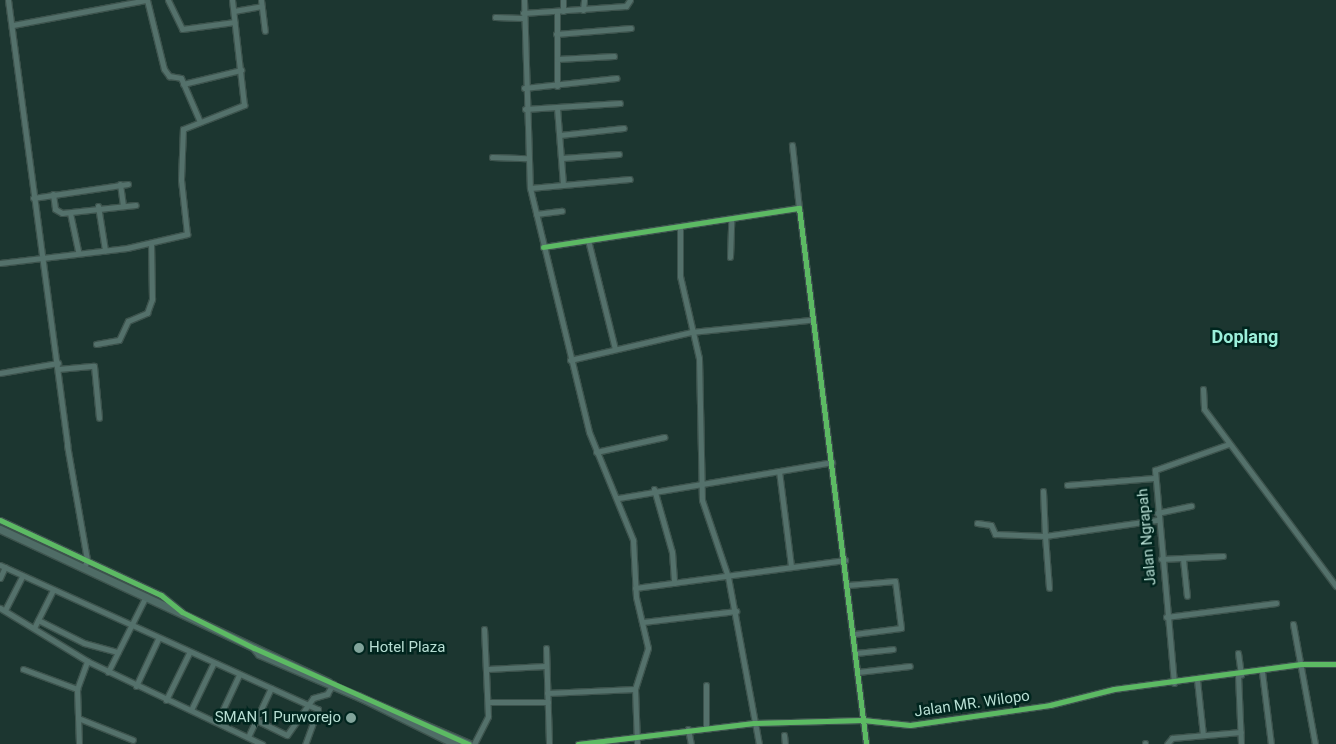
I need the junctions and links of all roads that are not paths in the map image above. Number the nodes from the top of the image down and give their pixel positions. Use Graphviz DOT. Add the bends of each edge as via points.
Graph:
graph roads {
  1 [pos="8,0"];
  2 [pos="146,0"];
  3 [pos="168,0"];
  4 [pos="232,0"];
  5 [pos="261,0"];
  6 [pos="524,0"];
  7 [pos="563,0"];
  8 [pos="584,0"];
  9 [pos="608,0"];
  10 [pos="630,0"];
  11 [pos="262,6"];
  12 [pos="607,8"];
  13 [pos="582,10"];
  14 [pos="234,11"];
  15 [pos="560,11"];
  16 [pos="523,15"];
  17 [pos="495,17"];
  18 [pos="235,22"];
  19 [pos="13,25"];
  20 [pos="631,28"];
  21 [pos="265,31"];
  22 [pos="556,34"];
  23 [pos="614,56"];
  24 [pos="557,59"];
  25 [pos="241,70"];
  26 [pos="616,78"];
  27 [pos="183,84"];
  28 [pos="557,86"];
  29 [pos="524,88"];
  30 [pos="620,103"];
  31 [pos="557,108"];
  32 [pos="525,109"];
  33 [pos="200,122"];
  34 [pos="624,128"];
  35 [pos="560,134"];
  36 [pos="792,145"];
  37 [pos="619,154"];
  38 [pos="492,157"];
  39 [pos="527,158"];
  40 [pos="562,158"];
  41 [pos="630,179"];
  42 [pos="120,184"];
  43 [pos="128,184"];
  44 [pos="563,185"];
  45 [pos="530,188"];
  46 [pos="53,194"];
  47 [pos="33,198"];
  48 [pos="136,204"];
  49 [pos="123,205"];
  50 [pos="98,206"];
  51 [pos="799,208"];
  52 [pos="562,211"];
  53 [pos="70,213"];
  54 [pos="536,214"];
  55 [pos="731,219"];
  56 [pos="680,228"];
  57 [pos="588,240"];
  58 [pos="152,244"];
  59 [pos="543,247"];
  60 [pos="105,250"];
  61 [pos="78,252"];
  62 [pos="42,255"];
  63 [pos="730,257"];
  64 [pos="0,262"];
  65 [pos="810,320"];
  66 [pos="691,332"];
  67 [pos="96,344"];
  68 [pos="615,349"];
  69 [pos="570,360"];
  70 [pos="58,366"];
  71 [pos="0,374"];
  72 [pos="1203,389"];
  73 [pos="99,418"];
  74 [pos="664,437"];
  75 [pos="1229,444"];
  76 [pos="596,452"];
  77 [pos="832,462"];
  78 [pos="779,471"];
  79 [pos="1154,478"];
  80 [pos="1067,484"];
  81 [pos="701,487"];
  82 [pos="654,489"];
  83 [pos="1043,491"];
  84 [pos="618,498"];
  85 [pos="1191,506"];
  86 [pos="1157,513"];
  87 [pos="0,520"];
  88 [pos="1157,520"];
  89 [pos="977,522"];
  90 [pos="0,529"];
  91 [pos="1045,536"];
  92 [pos="1223,556"];
  93 [pos="1161,559"];
  94 [pos="1182,559"];
  95 [pos="87,560"];
  96 [pos="845,560"];
  97 [pos="2,566"];
  98 [pos="791,566"];
  99 [pos="84,568"];
  100 [pos="22,576"];
  101 [pos="728,577"];
  102 [pos="0,578"];
  103 [pos="674,583"];
  104 [pos="848,585"];
  105 [pos="1336,586"];
  106 [pos="635,588"];
  107 [pos="1049,588"];
  108 [pos="53,590"];
  109 [pos="146,596"];
  110 [pos="1187,596"];
  111 [pos="1276,602"];
  112 [pos="2,609"];
  113 [pos="736,611"];
  114 [pos="182,612"];
  115 [pos="1166,617"];
  116 [pos="38,620"];
  117 [pos="643,622"];
  118 [pos="1293,624"];
  119 [pos="129,627"];
  120 [pos="34,628"];
  121 [pos="484,629"];
  122 [pos="854,634"];
  123 [pos="158,639"];
  124 [pos="546,648"];
  125 [pos="893,649"];
  126 [pos="118,652"];
  127 [pos="189,653"];
  128 [pos="856,653"];
  129 [pos="1238,653"];
  130 [pos="87,661"];
  131 [pos="214,664"];
  132 [pos="1301,664"];
  133 [pos="1336,664"];
  134 [pos="545,666"];
  135 [pos="910,666"];
  136 [pos="23,669"];
  137 [pos="487,669"];
  138 [pos="108,672"];
  139 [pos="858,672"];
  140 [pos="1262,672"];
  141 [pos="239,675"];
  142 [pos="1240,675"];
  143 [pos="1197,680"];
  144 [pos="330,683"];
  145 [pos="1174,683"];
  146 [pos="706,684"];
  147 [pos="136,686"];
  148 [pos="271,688"];
  149 [pos="77,689"];
  150 [pos="634,689"];
  151 [pos="547,693"];
  152 [pos="358,696"];
  153 [pos="166,700"];
  154 [pos="488,702"];
  155 [pos="548,702"];
  156 [pos="308,704"];
  157 [pos="191,710"];
  158 [pos="78,718"];
  159 [pos="256,720"];
  160 [pos="863,720"];
  161 [pos="218,722"];
  162 [pos="754,723"];
  163 [pos="706,727"];
  164 [pos="688,729"];
  165 [pos="1241,732"];
  166 [pos="635,734"];
  167 [pos="784,734"];
  168 [pos="1203,735"];
  169 [pos="248,737"];
  170 [pos="134,740"];
  171 [pos="78,744"];
  172 [pos="262,744"];
  173 [pos="305,744"];
  174 [pos="455,744"];
  175 [pos="468,744"];
  176 [pos="474,744"];
  177 [pos="549,744"];
  178 [pos="578,744"];
  179 [pos="637,744"];
  180 [pos="691,744"];
  181 [pos="759,744"];
  182 [pos="785,744"];
  183 [pos="866,744"];
  184 [pos="1167,744"];
  185 [pos="1241,744"];
  186 [pos="1271,744"];
  187 [pos="1315,744"];
  1 -- 19 [label="street"];
  2 -- 19 [label="street"];
  2 -- 27 [label="street" via="164,69"];
  3 -- 18 [label="street" via="182,29"];
  4 -- 14 [label="street"];
  5 -- 11 [label="street"];
  6 -- 16 [label="street"];
  7 -- 15 [label="street"];
  8 -- 13 [label="street"];
  9 -- 12 [label="street"];
  10 -- 12 [label="street" via="628,6"];
  11 -- 14 [label="street"];
  11 -- 21 [label="street"];
  12 -- 13 [label="street"];
  13 -- 15 [label="street"];
  14 -- 18 [label="street"];
  15 -- 16 [label="street"];
  15 -- 22 [label="street"];
  16 -- 17 [label="street"];
  16 -- 29 [label="street"];
  18 -- 25 [label="street"];
  19 -- 47 [label="street"];
  20 -- 22 [label="street"];
  22 -- 24 [label="street"];
  23 -- 24 [label="street"];
  24 -- 28 [label="street"];
  25 -- 27 [label="street"];
  25 -- 33 [label="street" via="243,109"];
  26 -- 28 [label="street"];
  27 -- 33 [label="street"];
  28 -- 29 [label="street"];
  29 -- 32 [label="street"];
  30 -- 31 [label="street"];
  31 -- 32 [label="street"];
  31 -- 35 [label="street"];
  32 -- 39 [label="street"];
  33 -- 58 [label="street" via="183,131 181,180 188,232"];
  34 -- 35 [label="street"];
  35 -- 40 [label="street"];
  36 -- 51 [label="street"];
  37 -- 40 [label="street"];
  38 -- 39 [label="street"];
  39 -- 45 [label="street"];
  40 -- 44 [label="street"];
  41 -- 44 [label="street"];
  42 -- 43 [label="street"];
  42 -- 46 [label="street"];
  42 -- 49 [label="street"];
  44 -- 45 [label="street"];
  45 -- 54 [label="street"];
  46 -- 47 [label="street"];
  46 -- 53 [label="street" via="58,212"];
  47 -- 62 [label="street"];
  48 -- 49 [label="street"];
  49 -- 50 [label="street"];
  50 -- 53 [label="street"];
  50 -- 60 [label="street"];
  51 -- 55 [label="street"];
  51 -- 65 [label="street"];
  52 -- 54 [label="street"];
  53 -- 61 [label="street"];
  54 -- 59 [label="street"];
  55 -- 56 [label="street"];
  55 -- 63 [label="street"];
  56 -- 57 [label="street"];
  56 -- 66 [label="street" via="680,276"];
  57 -- 59 [label="street"];
  57 -- 68 [label="street"];
  58 -- 60 [label="street"];
  58 -- 67 [label="street" via="152,299 147,313 128,321 120,340"];
  59 -- 69 [label="street"];
  60 -- 61 [label="street"];
  61 -- 62 [label="street"];
  62 -- 64 [label="street"];
  62 -- 70 [label="street"];
  65 -- 66 [label="street"];
  65 -- 77 [label="street"];
  66 -- 68 [label="street"];
  66 -- 81 [label="street" via="699,368"];
  68 -- 69 [label="street"];
  69 -- 76 [label="street"];
  70 -- 71 [label="street"];
  70 -- 73 [label="street" via="94,366"];
  70 -- 95 [label="street"];
  72 -- 75 [label="street" via="1202,406"];
  74 -- 76 [label="street"];
  75 -- 79 [label="street, Jalan Ngrapah" via="1156,467"];
  75 -- 105 [label="street"];
  76 -- 84 [label="street"];
  77 -- 78 [label="street"];
  77 -- 96 [label="street"];
  78 -- 81 [label="street"];
  78 -- 98 [label="street"];
  79 -- 80 [label="street"];
  79 -- 86 [label="street, Jalan Ngrapah"];
  81 -- 82 [label="street"];
  81 -- 101 [label="street"];
  82 -- 84 [label="street"];
  82 -- 103 [label="street" via="672,552"];
  83 -- 91 [label="street"];
  84 -- 106 [label="street" via="633,540"];
  85 -- 86 [label="street"];
  86 -- 88 [label="street, Jalan Ngrapah"];
  87 -- 95 [label="street"];
  88 -- 91 [label="street"];
  88 -- 93 [label="street, Jalan Ngrapah"];
  89 -- 91 [label="street" via="991,525 995,534"];
  90 -- 99 [label="main road"];
  91 -- 107 [label="street"];
  92 -- 94 [label="street"];
  93 -- 94 [label="street"];
  93 -- 115 [label="street, Jalan Ngrapah"];
  94 -- 110 [label="street"];
  95 -- 99 [label="street"];
  95 -- 114 [label="street" via="161,595"];
  96 -- 98 [label="street"];
  96 -- 104 [label="street"];
  97 -- 100 [label="street"];
  97 -- 102 [label="street"];
  98 -- 101 [label="street"];
  99 -- 109 [label="main road"];
  100 -- 108 [label="street"];
  100 -- 112 [label="street"];
  101 -- 103 [label="street"];
  101 -- 113 [label="street"];
  103 -- 106 [label="street"];
  104 -- 122 [label="street"];
  104 -- 122 [label="street" via="895,581 901,628"];
  106 -- 117 [label="street"];
  108 -- 116 [label="street"];
  108 -- 119 [label="street"];
  109 -- 114 [label="main road"];
  109 -- 119 [label="street"];
  111 -- 115 [label="street"];
  112 -- 120 [label="street"];
  113 -- 117 [label="street"];
  113 -- 162 [label="street"];
  114 -- 144 [label="main road"];
  115 -- 145 [label="street, Jalan Ngrapah"];
  116 -- 120 [label="street"];
  116 -- 126 [label="street" via="84,643"];
  117 -- 150 [label="street" via="648,648"];
  118 -- 132 [label="street"];
  119 -- 123 [label="street"];
  119 -- 126 [label="street"];
  120 -- 130 [label="street"];
  121 -- 137 [label="street"];
  122 -- 128 [label="street"];
  123 -- 127 [label="street"];
  123 -- 147 [label="street"];
  124 -- 134 [label="street"];
  125 -- 128 [label="street"];
  126 -- 138 [label="street"];
  127 -- 131 [label="street"];
  127 -- 153 [label="street"];
  128 -- 139 [label="street"];
  129 -- 142 [label="street"];
  130 -- 138 [label="street"];
  130 -- 149 [label="street"];
  131 -- 141 [label="street"];
  131 -- 157 [label="street"];
  132 -- 133 [label="street, Jalan MR. Wilopo"];
  132 -- 140 [label="street, Jalan MR. Wilopo"];
  132 -- 187 [label="street"];
  134 -- 137 [label="street"];
  134 -- 151 [label="street"];
  135 -- 139 [label="street"];
  136 -- 149 [label="street"];
  137 -- 154 [label="street"];
  138 -- 147 [label="street"];
  139 -- 160 [label="street"];
  140 -- 142 [label="street, Jalan MR. Wilopo"];
  140 -- 186 [label="street"];
  141 -- 148 [label="street"];
  141 -- 161 [label="street"];
  142 -- 143 [label="street, Jalan MR. Wilopo"];
  142 -- 165 [label="street"];
  143 -- 145 [label="street, Jalan MR. Wilopo"];
  143 -- 168 [label="street"];
  144 -- 152 [label="main road"];
  144 -- 156 [label="street" via="328,693 314,697"];
  145 -- 160 [label="street, Jalan MR. Wilopo" via="1114,689 1050,705 910,725"];
  146 -- 163 [label="street"];
  147 -- 153 [label="street"];
  148 -- 156 [label="street"];
  148 -- 159 [label="street"];
  149 -- 158 [label="street"];
  150 -- 151 [label="street"];
  150 -- 166 [label="street"];
  151 -- 155 [label="street"];
  152 -- 174 [label="main road"];
  152 -- 175 [label="main road"];
  153 -- 157 [label="street"];
  154 -- 155 [label="street"];
  154 -- 176 [label="street" via="488,716"];
  155 -- 177 [label="street"];
  156 -- 159 [label="street" via="286,736"];
  156 -- 173 [label="street" via="320,712"];
  157 -- 161 [label="street"];
  158 -- 170 [label="street"];
  158 -- 171 [label="street"];
  159 -- 169 [label="street"];
  160 -- 162 [label="street, Jalan MR. Wilopo"];
  160 -- 183 [label="street"];
  161 -- 169 [label="street"];
  162 -- 163 [label="street, Jalan MR. Wilopo"];
  162 -- 181 [label="street"];
  163 -- 164 [label="street, Jalan MR. Wilopo"];
  164 -- 166 [label="street, Jalan MR. Wilopo"];
  164 -- 180 [label="street"];
  165 -- 168 [label="street"];
  165 -- 185 [label="street"];
  166 -- 178 [label="street, Jalan MR. Wilopo"];
  166 -- 179 [label="street"];
  167 -- 182 [label="street"];
  168 -- 184 [label="street" via="1172,738"];
  169 -- 172 [label="street"];
}
